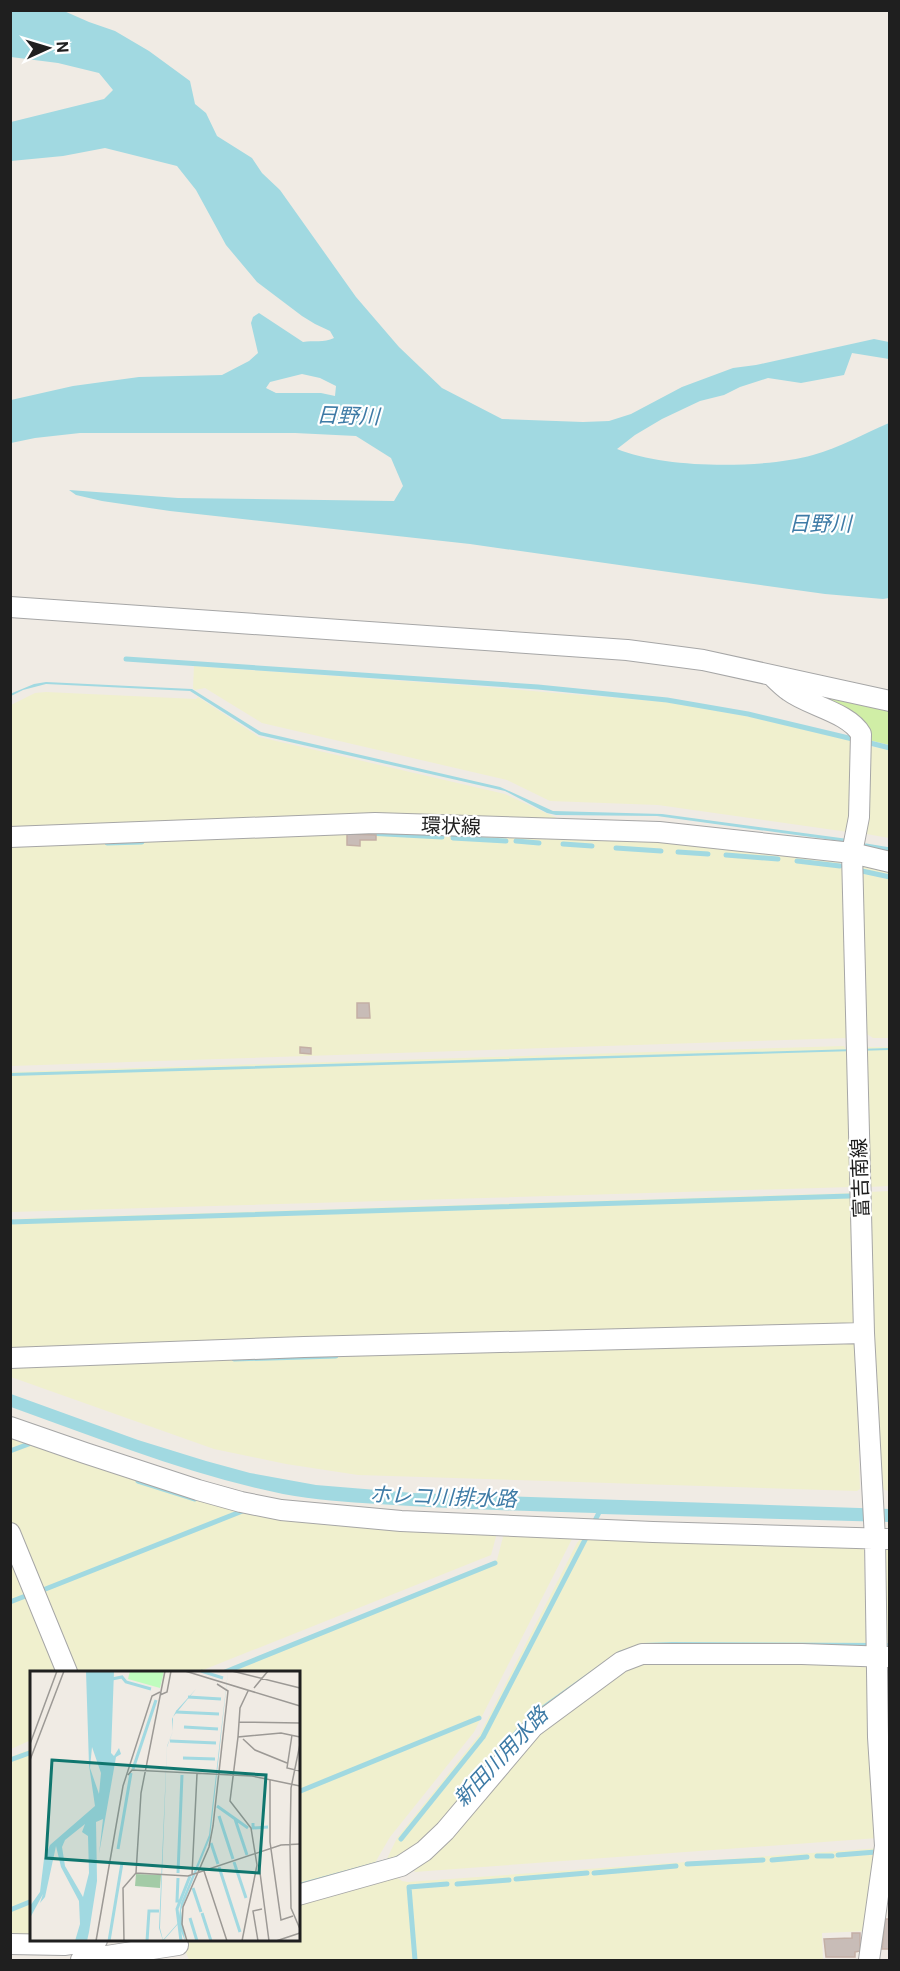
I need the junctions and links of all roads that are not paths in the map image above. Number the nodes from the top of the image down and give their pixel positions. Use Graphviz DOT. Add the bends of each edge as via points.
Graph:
graph roads {
  1 [pos="10,607"];
  2 [pos="772,676"];
  3 [pos="890,701"];
  4 [pos="10,837"];
  5 [pos="852,854"];
  6 [pos="890,862"];
  7 [pos="864,1333"];
  8 [pos="10,1358"];
  9 [pos="10,1427"];
  10 [pos="10,1533"];
  11 [pos="880,1536"];
  12 [pos="883,1657"];
  13 [pos="67,1671"];
  14 [pos="300,1894"];
  15 [pos="90,1941"];
  16 [pos="10,1944"];
  17 [pos="179,1948"];
  18 [pos="81,1960"];
  19 [pos="869,1960"];
  1 -- 2 [label="street" via="627,650 703,660"];
  2 -- 3 [label="street"];
  2 -- 5 [label="street, 富吉南線" via="790,692 847,720 861,734 859,818"];
  4 -- 5 [label="street, 環状線" via="375,823 659,832"];
  5 -- 6 [label="street, 環状線"];
  5 -- 7 [label="street, 富吉南線"];
  7 -- 8 [label="street"];
  7 -- 11 [label="street, 富吉南線" via="873,1503"];
  9 -- 11 [label="street" via="198,1490 281,1510 401,1521"];
  10 -- 13 [label="street"];
  11 -- 12 [label="street"];
  12 -- 14 [label="street" via="642,1654 621,1662 533,1727 424,1851 401,1866"];
  12 -- 19 [label="street" via="878,1737 885,1846"];
  15 -- 16 [label="street" via="64,1945"];
  17 -- 18 [label="street"];
}
